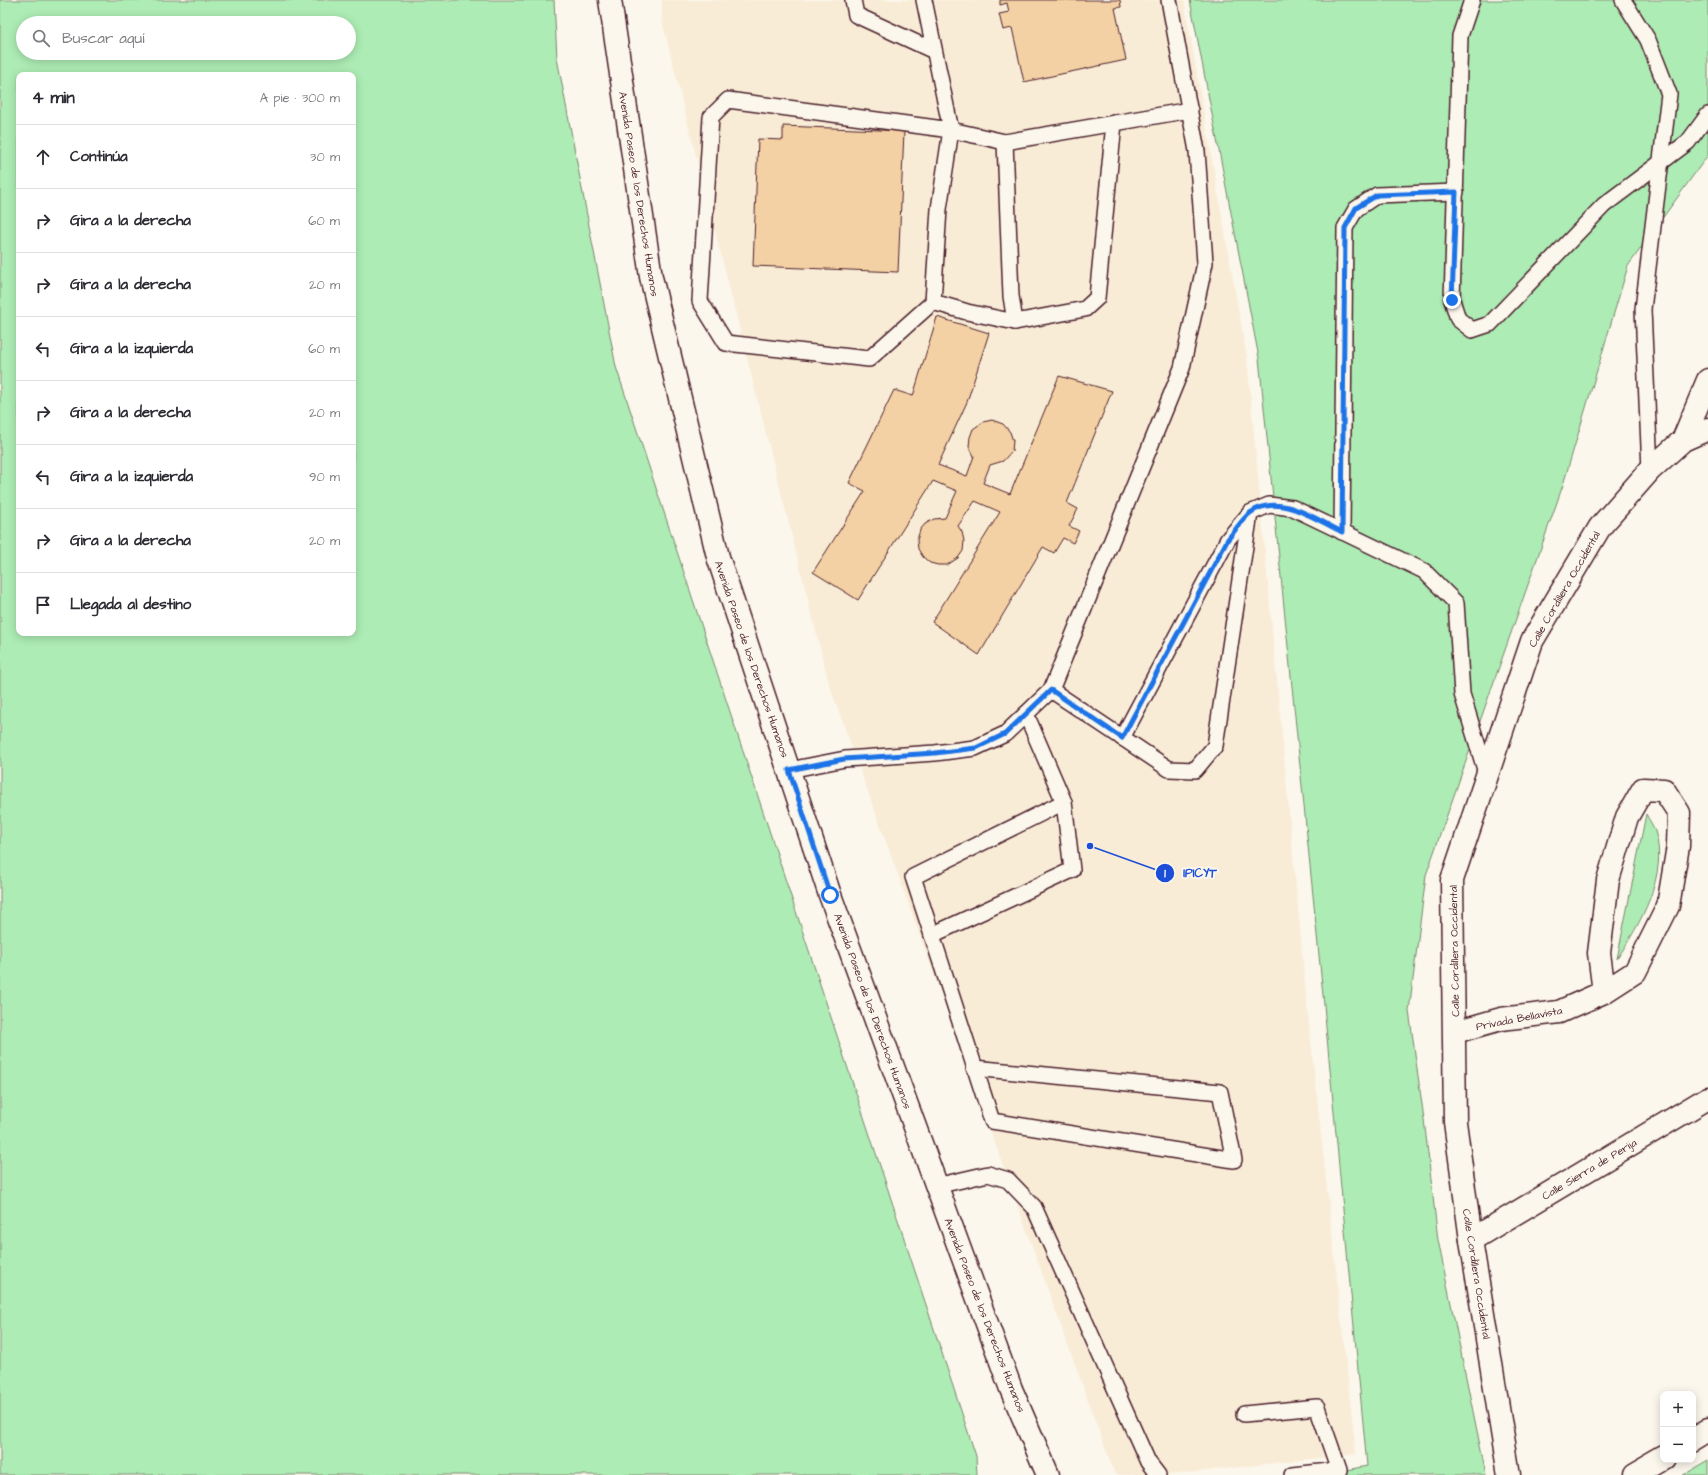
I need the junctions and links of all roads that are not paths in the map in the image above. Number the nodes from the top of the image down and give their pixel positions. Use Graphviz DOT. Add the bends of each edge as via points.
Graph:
graph roads {
  1 [pos="610,0"];
  2 [pos="853,0"];
  3 [pos="924,0"];
  4 [pos="1170,0"];
  5 [pos="1472,0"];
  6 [pos="1623,0"];
  7 [pos="934,51"];
  8 [pos="1190,110"];
  9 [pos="1708,115"];
  10 [pos="1114,124"];
  11 [pos="951,130"];
  12 [pos="1005,142"];
  13 [pos="1661,162"];
  14 [pos="1456,192"];
  15 [pos="933,302"];
  16 [pos="1015,322"];
  17 [pos="1708,381"];
  18 [pos="1708,429"];
  19 [pos="1683,440"];
  20 [pos="1650,470"];
  21 [pos="1250,513"];
  22 [pos="1342,532"];
  23 [pos="1051,690"];
  24 [pos="1026,714"];
  25 [pos="1122,738"];
  26 [pos="789,770"];
  27 [pos="1487,776"];
  28 [pos="1064,802"];
  29 [pos="932,935"];
  30 [pos="1604,992"];
  31 [pos="1455,1032"];
  32 [pos="974,1068"];
  33 [pos="1708,1098"];
  34 [pos="936,1186"];
  35 [pos="1471,1240"];
  36 [pos="1244,1414"];
  37 [pos="1708,1430"];
  38 [pos="1696,1437"];
  39 [pos="1660,1459"];
  40 [pos="1048,1475"];
  41 [pos="1158,1475"];
  42 [pos="1292,1475"];
  43 [pos="1509,1475"];
  44 [pos="1632,1475"];
  1 -- 26 [label="street, Avenida Paseo de los Derechos Humanos" via="650,277 718,557"];
  2 -- 7 [label="lane" via="856,15"];
  3 -- 7 [label="lane"];
  4 -- 8 [label="lane"];
  5 -- 14 [label="lane" via="1460,36"];
  6 -- 13 [label="lane" via="1648,40 1669,94"];
  7 -- 11 [label="lane"];
  8 -- 10 [label="lane"];
  8 -- 23 [label="lane" via="1197,151 1204,263 1182,368"];
  9 -- 13 [label="lane" via="1688,142"];
  10 -- 12 [label="lane"];
  10 -- 16 [label="lane" via="1097,298 1085,309"];
  11 -- 12 [label="lane"];
  11 -- 15 [label="lane" via="939,209"];
  11 -- 15 [label="lane" via="728,100 711,117 700,302 726,344 869,359"];
  12 -- 16 [label="lane"];
  13 -- 14 [label="lane" via="1604,205 1490,324 1472,330 1458,319 1452,300"];
  13 -- 20 [label="lane" via="1643,309"];
  14 -- 22 [label="lane" via="1377,195 1356,208 1345,228"];
  15 -- 16 [label="lane"];
  17 -- 19 [label="street, Calle Cordillera Occidental"];
  18 -- 19 [label="street, Calle Cordillera Occidental"];
  19 -- 20 [label="street, Calle Cordillera Occidental"];
  20 -- 27 [label="street, Calle Cordillera Occidental" via="1600,526 1532,641"];
  21 -- 22 [label="lane" via="1269,505 1293,508"];
  21 -- 25 [label="lane" via="1228,539"];
  21 -- 25 [label="lane" via="1215,746 1195,770 1169,769"];
  22 -- 27 [label="lane" via="1424,571 1456,604 1462,694"];
  23 -- 24 [label="lane"];
  23 -- 25 [label="lane"];
  24 -- 26 [label="lane" via="1005,734 976,748 844,759"];
  24 -- 28 [label="lane"];
  26 -- 34 [label="street, Avenida Paseo de los Derechos Humanos" via="830,895"];
  27 -- 31 [label="street, Calle Cordillera Occidental" via="1452,880"];
  28 -- 29 [label="lane" via="1072,870"];
  28 -- 29 [label="lane" via="913,877"];
  29 -- 32 [label="lane"];
  30 -- 30 [label="street, Privada Bellavista" via="1635,972 1668,906 1678,846 1679,814 1664,790 1643,789 1627,817 1608,880 1599,953"];
  30 -- 31 [label="street, Privada Bellavista" via="1559,1012 1501,1019"];
  31 -- 35 [label="street, Calle Cordillera Occidental" via="1455,1122"];
  32 -- 32 [label="lane" via="1220,1092 1234,1160 992,1121"];
  33 -- 35 [label="street, Calle Sierra de Perija"];
  34 -- 40 [label="street, Avenida Paseo de los Derechos Humanos" via="1011,1389"];
  34 -- 41 [label="lane" via="988,1174 1008,1180 1034,1207 1148,1462"];
  35 -- 43 [label="street, Calle Cordillera Occidental"];
  36 -- 42 [label="lane" via="1317,1407 1338,1470"];
  37 -- 38 [label="street"];
  39 -- 44 [label="street"];
}
